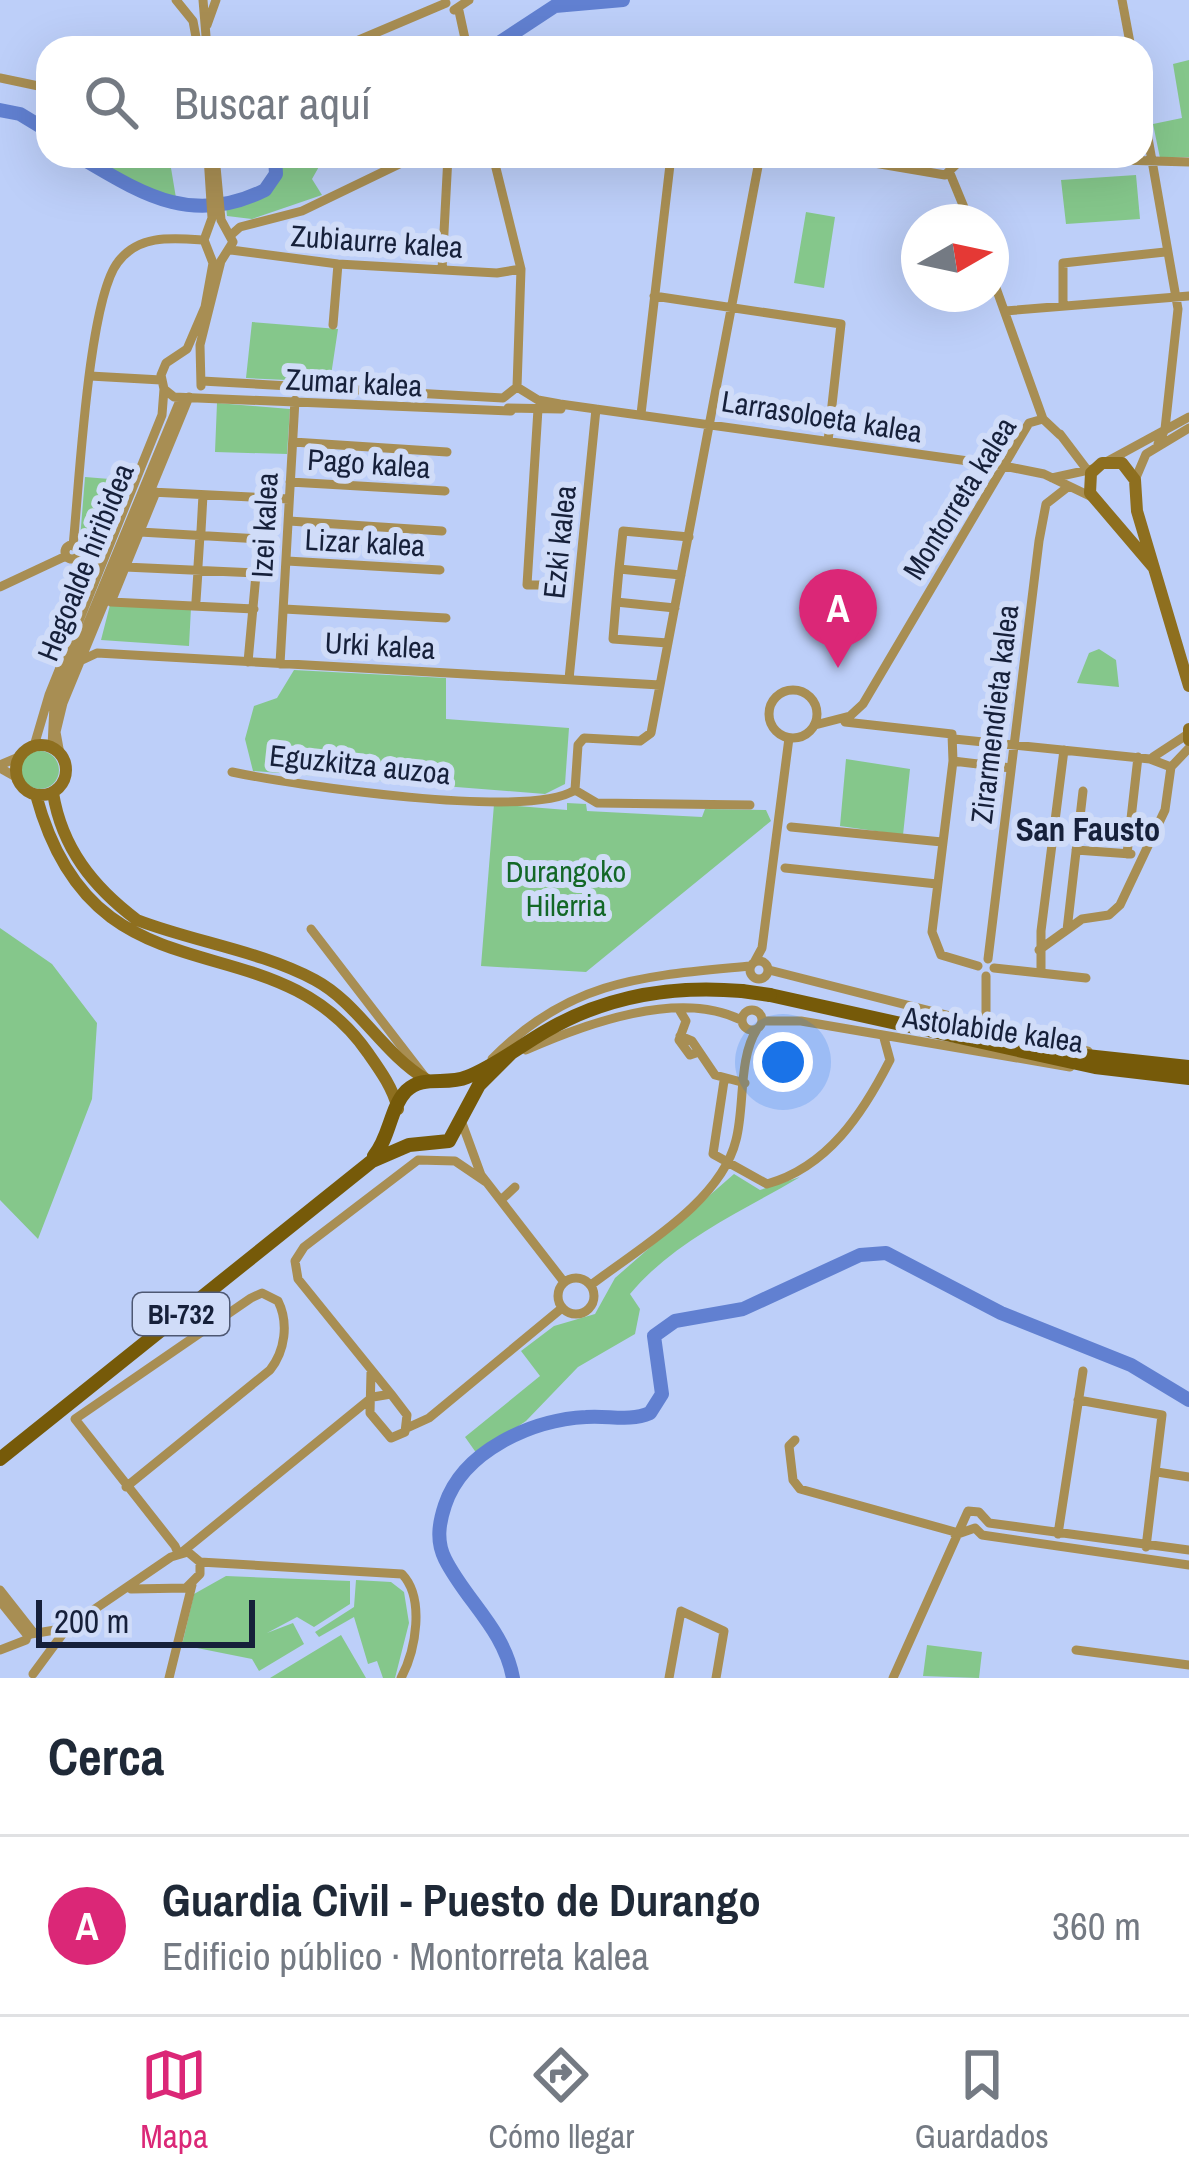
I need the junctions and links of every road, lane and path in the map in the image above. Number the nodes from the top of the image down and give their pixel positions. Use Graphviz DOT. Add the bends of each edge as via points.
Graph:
graph roads {
  1 [pos="176,0"];
  2 [pos="203,0"];
  3 [pos="216,0"];
  4 [pos="469,0"];
  5 [pos="1121,0"];
  6 [pos="446,2"];
  7 [pos="458,10"];
  8 [pos="201,36"];
  9 [pos="205,36"];
  10 [pos="207,36"];
  11 [pos="368,36"];
  12 [pos="464,36"];
  13 [pos="1128,36"];
  14 [pos="0,78"];
  15 [pos="36,86"];
  16 [pos="1189,162"];
  17 [pos="1153,164"];
  18 [pos="212,168"];
  19 [pos="391,168"];
  20 [pos="447,168"];
  21 [pos="497,168"];
  22 [pos="669,168"];
  23 [pos="758,168"];
  24 [pos="932,168"];
  25 [pos="952,168"];
  26 [pos="1151,168"];
  27 [pos="949,170"];
  28 [pos="963,204"];
  29 [pos="216,208"];
  30 [pos="228,232"];
  31 [pos="206,235"];
  32 [pos="228,252"];
  33 [pos="1166,252"];
  34 [pos="210,254"];
  35 [pos="338,264"];
  36 [pos="521,269"];
  37 [pos="442,270"];
  38 [pos="1173,292"];
  39 [pos="653,296"];
  40 [pos="1189,296"];
  41 [pos="1063,305"];
  42 [pos="734,307"];
  43 [pos="1178,309"];
  44 [pos="1009,311"];
  45 [pos="1005,312"];
  46 [pos="334,325"];
  47 [pos="178,356"];
  48 [pos="200,367"];
  49 [pos="90,376"];
  50 [pos="202,381"];
  51 [pos="162,384"];
  52 [pos="517,386"];
  53 [pos="296,388"];
  54 [pos="527,394"];
  55 [pos="188,397"];
  56 [pos="503,398"];
  57 [pos="295,403"];
  58 [pos="1168,403"];
  59 [pos="524,408"];
  60 [pos="538,409"];
  61 [pos="590,409"];
  62 [pos="511,410"];
  63 [pos="641,413"];
  64 [pos="1189,417"];
  65 [pos="1039,420"];
  66 [pos="711,424"];
  67 [pos="1189,428"];
  68 [pos="1166,429"];
  69 [pos="828,441"];
  70 [pos="293,442"];
  71 [pos="1158,444"];
  72 [pos="447,452"];
  73 [pos="1078,454"];
  74 [pos="1004,466"];
  75 [pos="1097,467"];
  76 [pos="1052,478"];
  77 [pos="290,482"];
  78 [pos="1069,486"];
  79 [pos="1134,486"];
  80 [pos="445,491"];
  81 [pos="152,492"];
  82 [pos="203,495"];
  83 [pos="262,498"];
  84 [pos="290,499"];
  85 [pos="1098,501"];
  86 [pos="289,521"];
  87 [pos="442,531"];
  88 [pos="140,532"];
  89 [pos="200,533"];
  90 [pos="688,536"];
  91 [pos="259,539"];
  92 [pos="287,561"];
  93 [pos="125,567"];
  94 [pos="198,568"];
  95 [pos="619,568"];
  96 [pos="1154,568"];
  97 [pos="440,570"];
  98 [pos="256,574"];
  99 [pos="681,575"];
  100 [pos="540,585"];
  101 [pos="0,587"];
  102 [pos="196,601"];
  103 [pos="616,602"];
  104 [pos="254,608"];
  105 [pos="674,608"];
  106 [pos="284,609"];
  107 [pos="446,618"];
  108 [pos="88,640"];
  109 [pos="668,643"];
  110 [pos="98,653"];
  111 [pos="80,661"];
  112 [pos="248,662"];
  113 [pos="280,664"];
  114 [pos="569,680"];
  115 [pos="660,685"];
  116 [pos="1189,686"];
  117 [pos="817,712"];
  118 [pos="838,719"];
  119 [pos="815,725"];
  120 [pos="789,738"];
  121 [pos="1189,738"];
  122 [pos="954,740"];
  123 [pos="1013,742"];
  124 [pos="34,746"];
  125 [pos="56,750"];
  126 [pos="1064,750"];
  127 [pos="19,757"];
  128 [pos="1144,758"];
  129 [pos="953,760"];
  130 [pos="0,766"];
  131 [pos="1171,767"];
  132 [pos="1010,768"];
  133 [pos="232,772"];
  134 [pos="16,777"];
  135 [pos="575,790"];
  136 [pos="1083,790"];
  137 [pos="53,793"];
  138 [pos="36,795"];
  139 [pos="750,806"];
  140 [pos="791,826"];
  141 [pos="943,842"];
  142 [pos="1076,850"];
  143 [pos="1127,854"];
  144 [pos="1141,859"];
  145 [pos="785,868"];
  146 [pos="937,884"];
  147 [pos="311,929"];
  148 [pos="1067,930"];
  149 [pos="1039,950"];
  150 [pos="986,967"];
  151 [pos="760,969"];
  152 [pos="1041,972"];
  153 [pos="1086,978"];
  154 [pos="983,996"];
  155 [pos="696,1010"];
  156 [pos="680,1011"];
  157 [pos="961,1019"];
  158 [pos="752,1020"];
  159 [pos="884,1038"];
  160 [pos="1032,1038"];
  161 [pos="694,1047"];
  162 [pos="1048,1054"];
  163 [pos="1111,1057"];
  164 [pos="1096,1067"];
  165 [pos="1189,1067"];
  166 [pos="488,1070"];
  167 [pos="1189,1078"];
  168 [pos="427,1080"];
  169 [pos="724,1082"];
  170 [pos="444,1083"];
  171 [pos="745,1084"];
  172 [pos="398,1109"];
  173 [pos="463,1118"];
  174 [pos="419,1145"];
  175 [pos="439,1145"];
  176 [pos="729,1159"];
  177 [pos="362,1169"];
  178 [pos="483,1179"];
  179 [pos="515,1187"];
  180 [pos="501,1200"];
  181 [pos="565,1282"];
  182 [pos="591,1285"];
  183 [pos="562,1308"];
  184 [pos="369,1367"];
  185 [pos="1083,1371"];
  186 [pos="391,1394"];
  187 [pos="372,1398"];
  188 [pos="1078,1400"];
  189 [pos="404,1411"];
  190 [pos="435,1412"];
  191 [pos="373,1418"];
  192 [pos="343,1420"];
  193 [pos="407,1428"];
  194 [pos="795,1440"];
  195 [pos="0,1460"];
  196 [pos="1157,1472"];
  197 [pos="1189,1477"];
  198 [pos="126,1487"];
  199 [pos="978,1524"];
  200 [pos="207,1529"];
  201 [pos="1058,1533"];
  202 [pos="955,1534"];
  203 [pos="1146,1544"];
  204 [pos="1057,1545"];
  205 [pos="1189,1550"];
  206 [pos="174,1557"];
  207 [pos="1144,1558"];
  208 [pos="199,1564"];
  209 [pos="1189,1565"];
  210 [pos="192,1584"];
  211 [pos="169,1587"];
  212 [pos="131,1588"];
  213 [pos="0,1590"];
  214 [pos="0,1601"];
  215 [pos="181,1610"];
  216 [pos="67,1628"];
  217 [pos="33,1643"];
  218 [pos="1,1648"];
  219 [pos="1076,1650"];
  220 [pos="1167,1662"];
  221 [pos="1189,1665"];
  222 [pos="32,1676"];
  223 [pos="169,1678"];
  224 [pos="401,1678"];
  225 [pos="669,1678"];
  226 [pos="716,1678"];
  227 [pos="893,1678"];
  228 [pos="1170,1678"];
  1 -- 8 [label="street"];
  2 -- 9 [label="street"];
  3 -- 10 [label="street"];
  4 -- 7 [label="street"];
  5 -- 13 [label="street"];
  6 -- 7 [label="street"];
  6 -- 11 [label="street"];
  7 -- 12 [label="street"];
  14 -- 15 [label="street"];
  16 -- 17 [label="street"];
  18 -- 29 [label="street"];
  19 -- 30 [label="street" via="302,211"];
  20 -- 37 [label="street"];
  21 -- 36 [label="street"];
  22 -- 39 [label="street"];
  23 -- 42 [label="street"];
  24 -- 27 [label="street"];
  25 -- 27 [label="street"];
  26 -- 33 [label="street"];
  27 -- 28 [label="street"];
  29 -- 30 [label="street"];
  29 -- 31 [label="street"];
  30 -- 31 [label="street"];
  30 -- 32 [label="street"];
  31 -- 34 [label="street"];
  31 -- 49 [label="street" via="156,239 115,265"];
  32 -- 34 [label="street, Zubiaurre kalea"];
  32 -- 35 [label="street, Zubiaurre kalea"];
  32 -- 48 [label="street"];
  33 -- 38 [label="street"];
  33 -- 41 [label="street" via="1063,263"];
  34 -- 47 [label="street" via="205,307"];
  35 -- 37 [label="street, Zubiaurre kalea"];
  35 -- 46 [label="street"];
  36 -- 37 [label="street, Zubiaurre kalea"];
  36 -- 52 [label="street"];
  38 -- 40 [label="street"];
  38 -- 41 [label="street"];
  38 -- 43 [label="street"];
  39 -- 42 [label="street"];
  39 -- 63 [label="street"];
  40 -- 43 [label="street"];
  41 -- 44 [label="street"];
  42 -- 66 [label="street"];
  42 -- 69 [label="street" via="841,324"];
  43 -- 58 [label="street"];
  45 -- 65 [label="street"];
  47 -- 48 [label="street"];
  47 -- 51 [label="street" via="166,363"];
  48 -- 50 [label="street"];
  49 -- 51 [label="street"];
  49 -- 101 [label="street" via="78,556"];
  50 -- 53 [label="street"];
  50 -- 55 [label="street"];
  51 -- 55 [label="street"];
  51 -- 124 [label="street" via="162,415"];
  52 -- 54 [label="street"];
  52 -- 56 [label="street"];
  53 -- 56 [label="street"];
  53 -- 57 [label="street, Izei kalea"];
  54 -- 59 [label="street"];
  54 -- 61 [label="street"];
  55 -- 57 [label="street, Zumar kalea"];
  55 -- 81 [label="street"];
  55 -- 125 [label="street, Hegoalde hiribidea" via="54,706"];
  56 -- 62 [label="street"];
  57 -- 62 [label="street, Zumar kalea"];
  57 -- 70 [label="street, Izei kalea"];
  58 -- 64 [label="street"];
  58 -- 68 [label="street"];
  59 -- 60 [label="street, Zumar kalea"];
  59 -- 62 [label="street, Zumar kalea"];
  60 -- 61 [label="street, Zumar kalea"];
  60 -- 100 [label="street" via="526,585"];
  61 -- 63 [label="street, Larrasoloeta kalea"];
  61 -- 114 [label="street, Ezki kalea"];
  63 -- 66 [label="street, Larrasoloeta kalea"];
  64 -- 68 [label="street"];
  65 -- 73 [label="street"];
  65 -- 74 [label="street, Montorreta kalea"];
  66 -- 69 [label="street, Larrasoloeta kalea"];
  66 -- 90 [label="street"];
  67 -- 71 [label="street"];
  68 -- 71 [label="street"];
  68 -- 75 [label="street"];
  69 -- 74 [label="street, Larrasoloeta kalea"];
  70 -- 72 [label="street"];
  70 -- 77 [label="street, Izei kalea"];
  71 -- 79 [label="street" via="1141,460"];
  73 -- 75 [label="street"];
  73 -- 75 [label="street"];
  74 -- 76 [label="street, Larrasoloeta kalea"];
  74 -- 118 [label="street, Montorreta kalea" via="868,698"];
  75 -- 76 [label="street"];
  75 -- 79 [label="main road" via="1122,463"];
  75 -- 85 [label="main road"];
  76 -- 78 [label="street, Larrasoloeta kalea"];
  77 -- 80 [label="street, Pago kalea"];
  77 -- 84 [label="street, Izei kalea"];
  78 -- 85 [label="street, Larrasoloeta kalea"];
  78 -- 123 [label="street, Zirarmendieta kalea" via="1046,504"];
  79 -- 85 [label="main road" via="1124,503"];
  79 -- 96 [label="main road"];
  81 -- 82 [label="street"];
  81 -- 88 [label="street, Hegoalde hiribidea"];
  81 -- 108 [label="street"];
  82 -- 83 [label="street"];
  82 -- 89 [label="street"];
  83 -- 84 [label="street"];
  83 -- 91 [label="street"];
  84 -- 86 [label="street, Izei kalea"];
  85 -- 96 [label="main road"];
  86 -- 87 [label="street"];
  86 -- 92 [label="street, Izei kalea"];
  88 -- 89 [label="street, Hegoalde hiribidea"];
  88 -- 93 [label="street, Hegoalde hiribidea"];
  89 -- 91 [label="street, Hegoalde hiribidea"];
  89 -- 94 [label="street"];
  90 -- 95 [label="street" via="623,531"];
  90 -- 99 [label="street"];
  91 -- 98 [label="street"];
  92 -- 97 [label="street, Lizar kalea"];
  92 -- 106 [label="street, Izei kalea"];
  93 -- 94 [label="street, Hegoalde hiribidea"];
  93 -- 104 [label="street, Hegoalde hiribidea" via="111,602"];
  94 -- 98 [label="street, Hegoalde hiribidea"];
  94 -- 102 [label="street"];
  95 -- 99 [label="street"];
  95 -- 103 [label="street"];
  96 -- 116 [label="main road"];
  98 -- 104 [label="street"];
  99 -- 105 [label="street"];
  103 -- 105 [label="street"];
  103 -- 109 [label="street" via="613,638"];
  104 -- 112 [label="street"];
  105 -- 109 [label="street"];
  106 -- 107 [label="street"];
  106 -- 113 [label="street, Izei kalea"];
  108 -- 110 [label="street"];
  108 -- 111 [label="street"];
  109 -- 115 [label="street"];
  110 -- 111 [label="street"];
  110 -- 112 [label="street, Urki kalea"];
  111 -- 125 [label="street"];
  112 -- 113 [label="street, Urki kalea"];
  113 -- 114 [label="street, Urki kalea"];
  114 -- 115 [label="street, Urki kalea"];
  115 -- 135 [label="street" via="647,738 584,738 578,745"];
  117 -- 118 [label="street"];
  117 -- 119 [label="street"];
  117 -- 120 [label="street" via="798,691 777,697 769,717"];
  118 -- 119 [label="street"];
  118 -- 122 [label="street"];
  119 -- 120 [label="street"];
  120 -- 151 [label="street"];
  121 -- 128 [label="street"];
  121 -- 131 [label="street"];
  122 -- 123 [label="street"];
  122 -- 129 [label="street"];
  123 -- 126 [label="street"];
  123 -- 132 [label="street, Zirarmendieta kalea"];
  124 -- 125 [label="main road"];
  124 -- 127 [label="main road"];
  125 -- 137 [label="main road" via="66,775"];
  126 -- 128 [label="street"];
  126 -- 149 [label="street"];
  127 -- 130 [label="street"];
  127 -- 134 [label="main road"];
  128 -- 131 [label="street"];
  128 -- 143 [label="street"];
  129 -- 132 [label="street"];
  129 -- 141 [label="street"];
  130 -- 134 [label="street"];
  131 -- 144 [label="street" via="1165,810"];
  132 -- 150 [label="street, Zirarmendieta kalea"];
  133 -- 135 [label="street, Eguzkitza auzoa" via="286,784 483,799 550,802"];
  134 -- 138 [label="main road"];
  135 -- 139 [label="street" via="597,803"];
  136 -- 142 [label="street"];
  137 -- 138 [label="main road"];
  137 -- 168 [label="main road" via="70,847 111,901 136,920 317,981 397,1062"];
  138 -- 172 [label="main road" via="71,877 102,911 154,945 320,1000 356,1036"];
  140 -- 141 [label="street"];
  141 -- 146 [label="street"];
  142 -- 143 [label="street"];
  142 -- 148 [label="street"];
  143 -- 144 [label="street"];
  144 -- 148 [label="street" via="1115,911"];
  145 -- 146 [label="street"];
  146 -- 150 [label="street, Astolabide kalea" via="932,932 941,955"];
  147 -- 168 [label="street"];
  148 -- 149 [label="street"];
  149 -- 152 [label="street"];
  150 -- 152 [label="street"];
  150 -- 154 [label="street, Astolabide kalea"];
  151 -- 157 [label="street"];
  151 -- 158 [label="street"];
  151 -- 166 [label="street" via="673,970 612,984 552,1014"];
  152 -- 153 [label="street"];
  154 -- 157 [label="street, Astolabide kalea"];
  154 -- 160 [label="street, Astolabide kalea" via="991,1023"];
  155 -- 156 [label="street, Astolabide kalea"];
  155 -- 158 [label="street, Astolabide kalea"];
  155 -- 161 [label="street"];
  156 -- 161 [label="street" via="680,1036"];
  156 -- 166 [label="street, Astolabide kalea" via="596,1023"];
  157 -- 160 [label="street"];
  158 -- 159 [label="street, Astolabide kalea"];
  158 -- 171 [label="street"];
  159 -- 164 [label="street, Astolabide kalea"];
  159 -- 176 [label="street, Astolabide kalea" via="890,1060 867,1106 826,1150 767,1184"];
  160 -- 163 [label="street"];
  161 -- 169 [label="street"];
  162 -- 163 [label="main road"];
  162 -- 164 [label="main road"];
  162 -- 166 [label="main road, bridge" via="770,995 696,988 580,1013"];
  163 -- 165 [label="main road"];
  164 -- 167 [label="main road"];
  166 -- 170 [label="main road"];
  166 -- 173 [label="main road"];
  168 -- 170 [label="main road"];
  168 -- 172 [label="main road, BI-732" via="407,1090"];
  169 -- 171 [label="street"];
  169 -- 176 [label="street" via="713,1154"];
  170 -- 173 [label="main road" via="458,1095"];
  171 -- 176 [label="street"];
  172 -- 174 [label="main road" via="402,1131"];
  172 -- 177 [label="main road, BI-732"];
  173 -- 175 [label="main road"];
  173 -- 178 [label="street"];
  174 -- 175 [label="main road, BI-732"];
  174 -- 177 [label="main road, BI-732"];
  175 -- 178 [label="street"];
  176 -- 182 [label="street" via="701,1196"];
  177 -- 195 [label="main road, BI-732"];
  178 -- 180 [label="street"];
  178 -- 184 [label="street" via="455,1161 418,1160 304,1247 294,1264 298,1279"];
  179 -- 180 [label="street"];
  180 -- 181 [label="street"];
  181 -- 182 [label="street" via="575,1277"];
  181 -- 183 [label="street"];
  182 -- 183 [label="street" via="585,1312"];
  183 -- 190 [label="street"];
  184 -- 186 [label="street"];
  184 -- 187 [label="street"];
  185 -- 188 [label="street"];
  186 -- 187 [label="street"];
  186 -- 189 [label="street"];
  187 -- 191 [label="street"];
  187 -- 192 [label="street"];
  188 -- 196 [label="street" via="1162,1415"];
  188 -- 201 [label="street"];
  189 -- 190 [label="street"];
  189 -- 193 [label="street"];
  190 -- 193 [label="street"];
  191 -- 192 [label="street"];
  191 -- 193 [label="street" via="391,1438"];
  192 -- 200 [label="street"];
  194 -- 202 [label="street" via="791,1472 800,1489"];
  196 -- 197 [label="street"];
  196 -- 203 [label="street"];
  198 -- 198 [label="street" via="75,1419 250,1298 262,1293 278,1301 285,1321 271,1370"];
  198 -- 206 [label="street"];
  199 -- 201 [label="street"];
  199 -- 202 [label="street"];
  199 -- 202 [label="street" via="964,1516"];
  199 -- 204 [label="street" via="982,1535"];
  200 -- 206 [label="street"];
  200 -- 208 [label="street"];
  201 -- 203 [label="street"];
  201 -- 204 [label="street"];
  202 -- 227 [label="street"];
  203 -- 205 [label="street"];
  203 -- 207 [label="street"];
  204 -- 207 [label="street"];
  206 -- 208 [label="street"];
  206 -- 211 [label="street"];
  206 -- 212 [label="street"];
  207 -- 209 [label="street"];
  208 -- 210 [label="street"];
  208 -- 224 [label="street" via="402,1574 416,1607"];
  210 -- 211 [label="street"];
  210 -- 215 [label="street"];
  211 -- 212 [label="street"];
  211 -- 215 [label="street"];
  212 -- 216 [label="street"];
  213 -- 217 [label="street"];
  214 -- 217 [label="street"];
  215 -- 223 [label="street"];
  216 -- 217 [label="street"];
  216 -- 217 [label="street" via="52,1646"];
  217 -- 218 [label="street"];
  217 -- 222 [label="street"];
  219 -- 220 [label="street"];
  220 -- 221 [label="street"];
  220 -- 228 [label="street"];
  225 -- 226 [label="street" via="681,1611 724,1631"];
}
